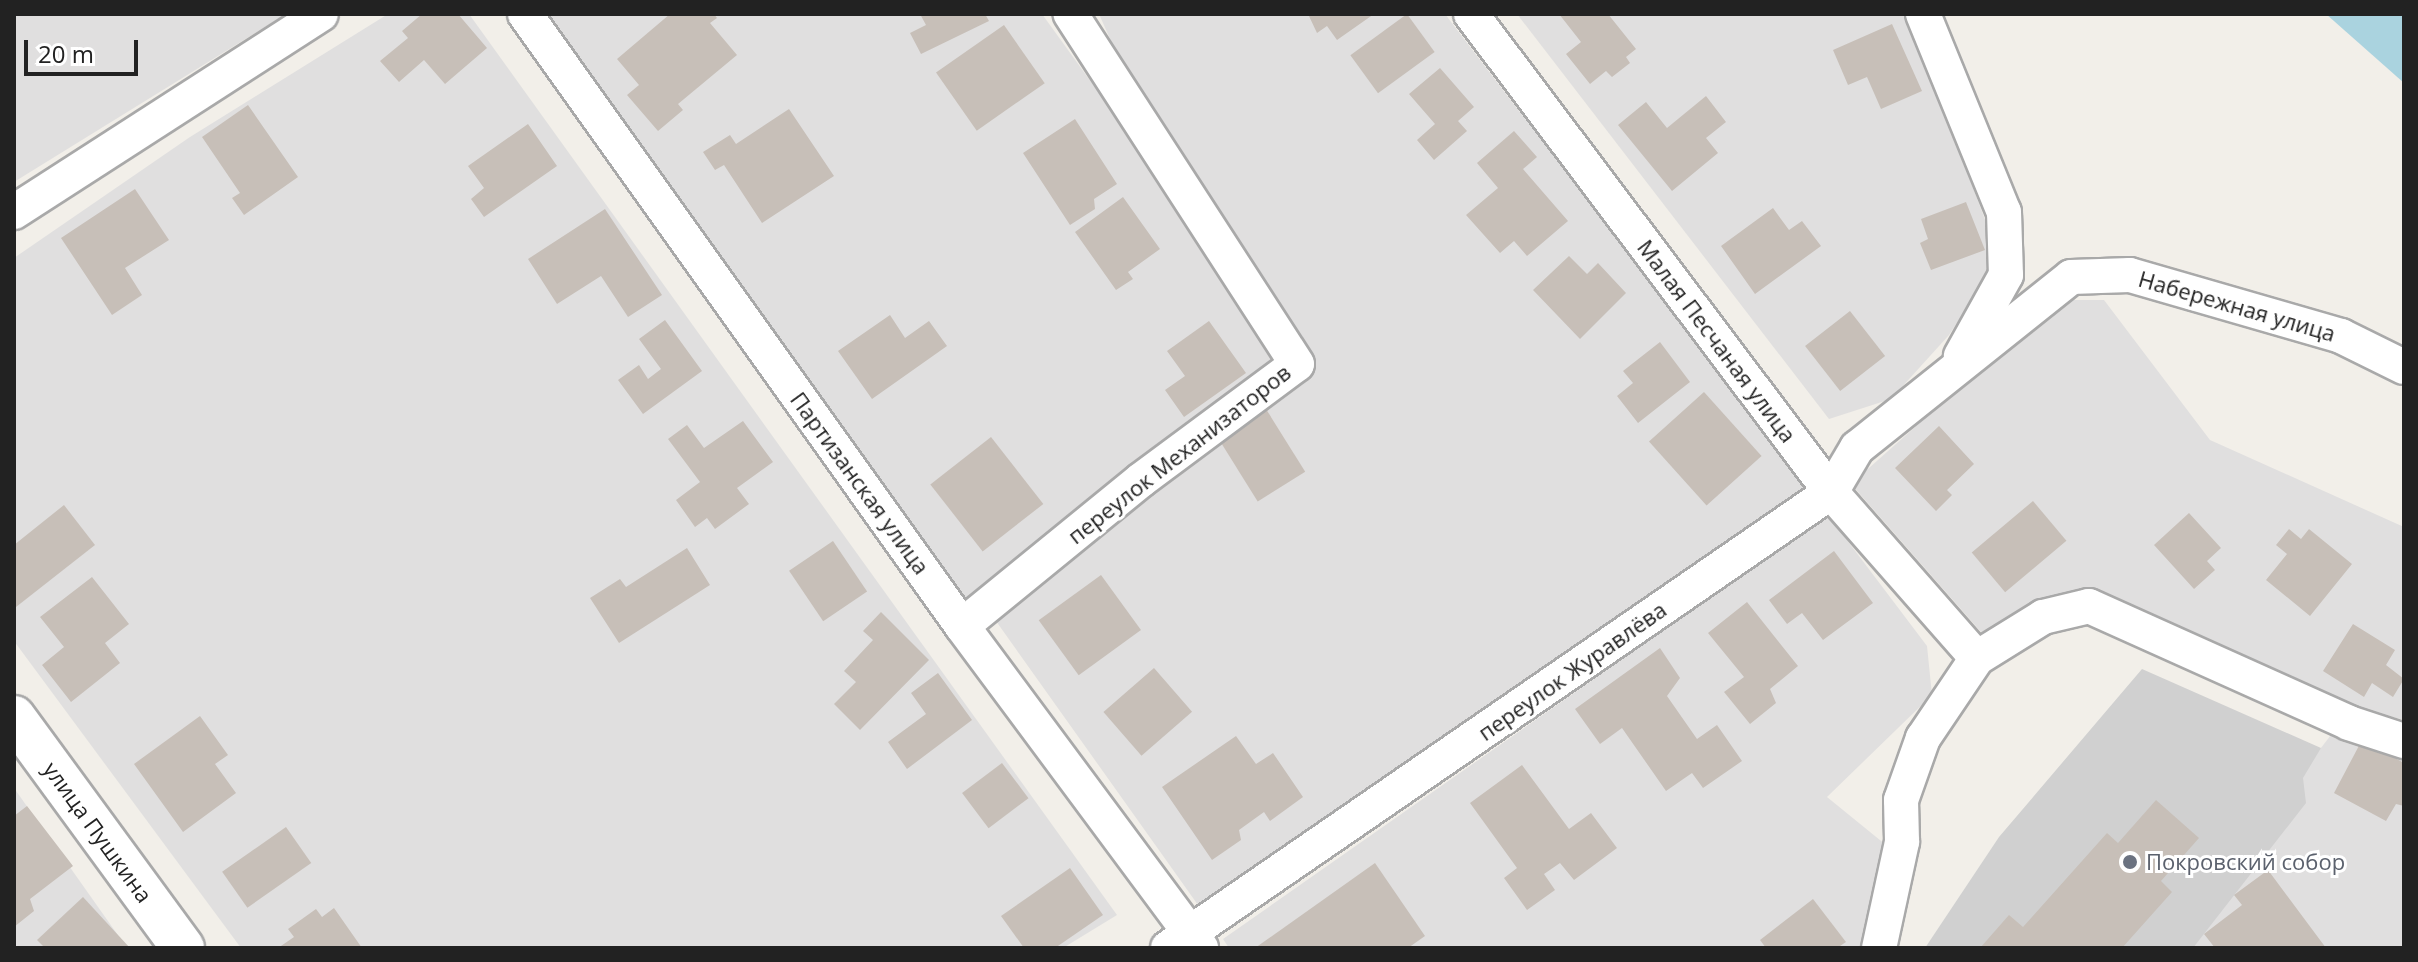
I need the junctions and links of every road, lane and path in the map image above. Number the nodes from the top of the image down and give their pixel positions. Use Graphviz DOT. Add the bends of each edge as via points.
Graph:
graph roads {
  1 [pos="321,14"];
  2 [pos="525,14"];
  3 [pos="1071,14"];
  4 [pos="1471,14"];
  5 [pos="1923,14"];
  6 [pos="14,212"];
  7 [pos="2404,367"];
  8 [pos="1953,371"];
  9 [pos="1831,492"];
  10 [pos="962,626"];
  11 [pos="1977,658"];
  12 [pos="14,717"];
  13 [pos="2404,741"];
  14 [pos="1187,943"];
  15 [pos="183,948"];
  16 [pos="1879,948"];
  1 -- 6 [label="street"];
  2 -- 10 [label="street, Партизанская улица"];
  3 -- 10 [label="street, переулок Механизаторов" via="1297,364 1141,480"];
  4 -- 9 [label="street, Малая Песчаная улица"];
  5 -- 8 [label="street" via="2004,212 2006,275"];
  7 -- 8 [label="street, Набережная улица" via="2341,336 2130,275 2071,277"];
  8 -- 9 [label="street, переулок Журавлёва" via="1857,448"];
  9 -- 11 [label="street, Малая Песчаная улица"];
  9 -- 14 [label="street, переулок Журавлёва"];
  10 -- 14 [label="street, Партизанская улица"];
  11 -- 13 [label="street" via="2043,617 2089,606 2349,723"];
  11 -- 16 [label="street" via="1923,738 1901,800 1902,842"];
  12 -- 15 [label="street, улица Пушкина"];
}
